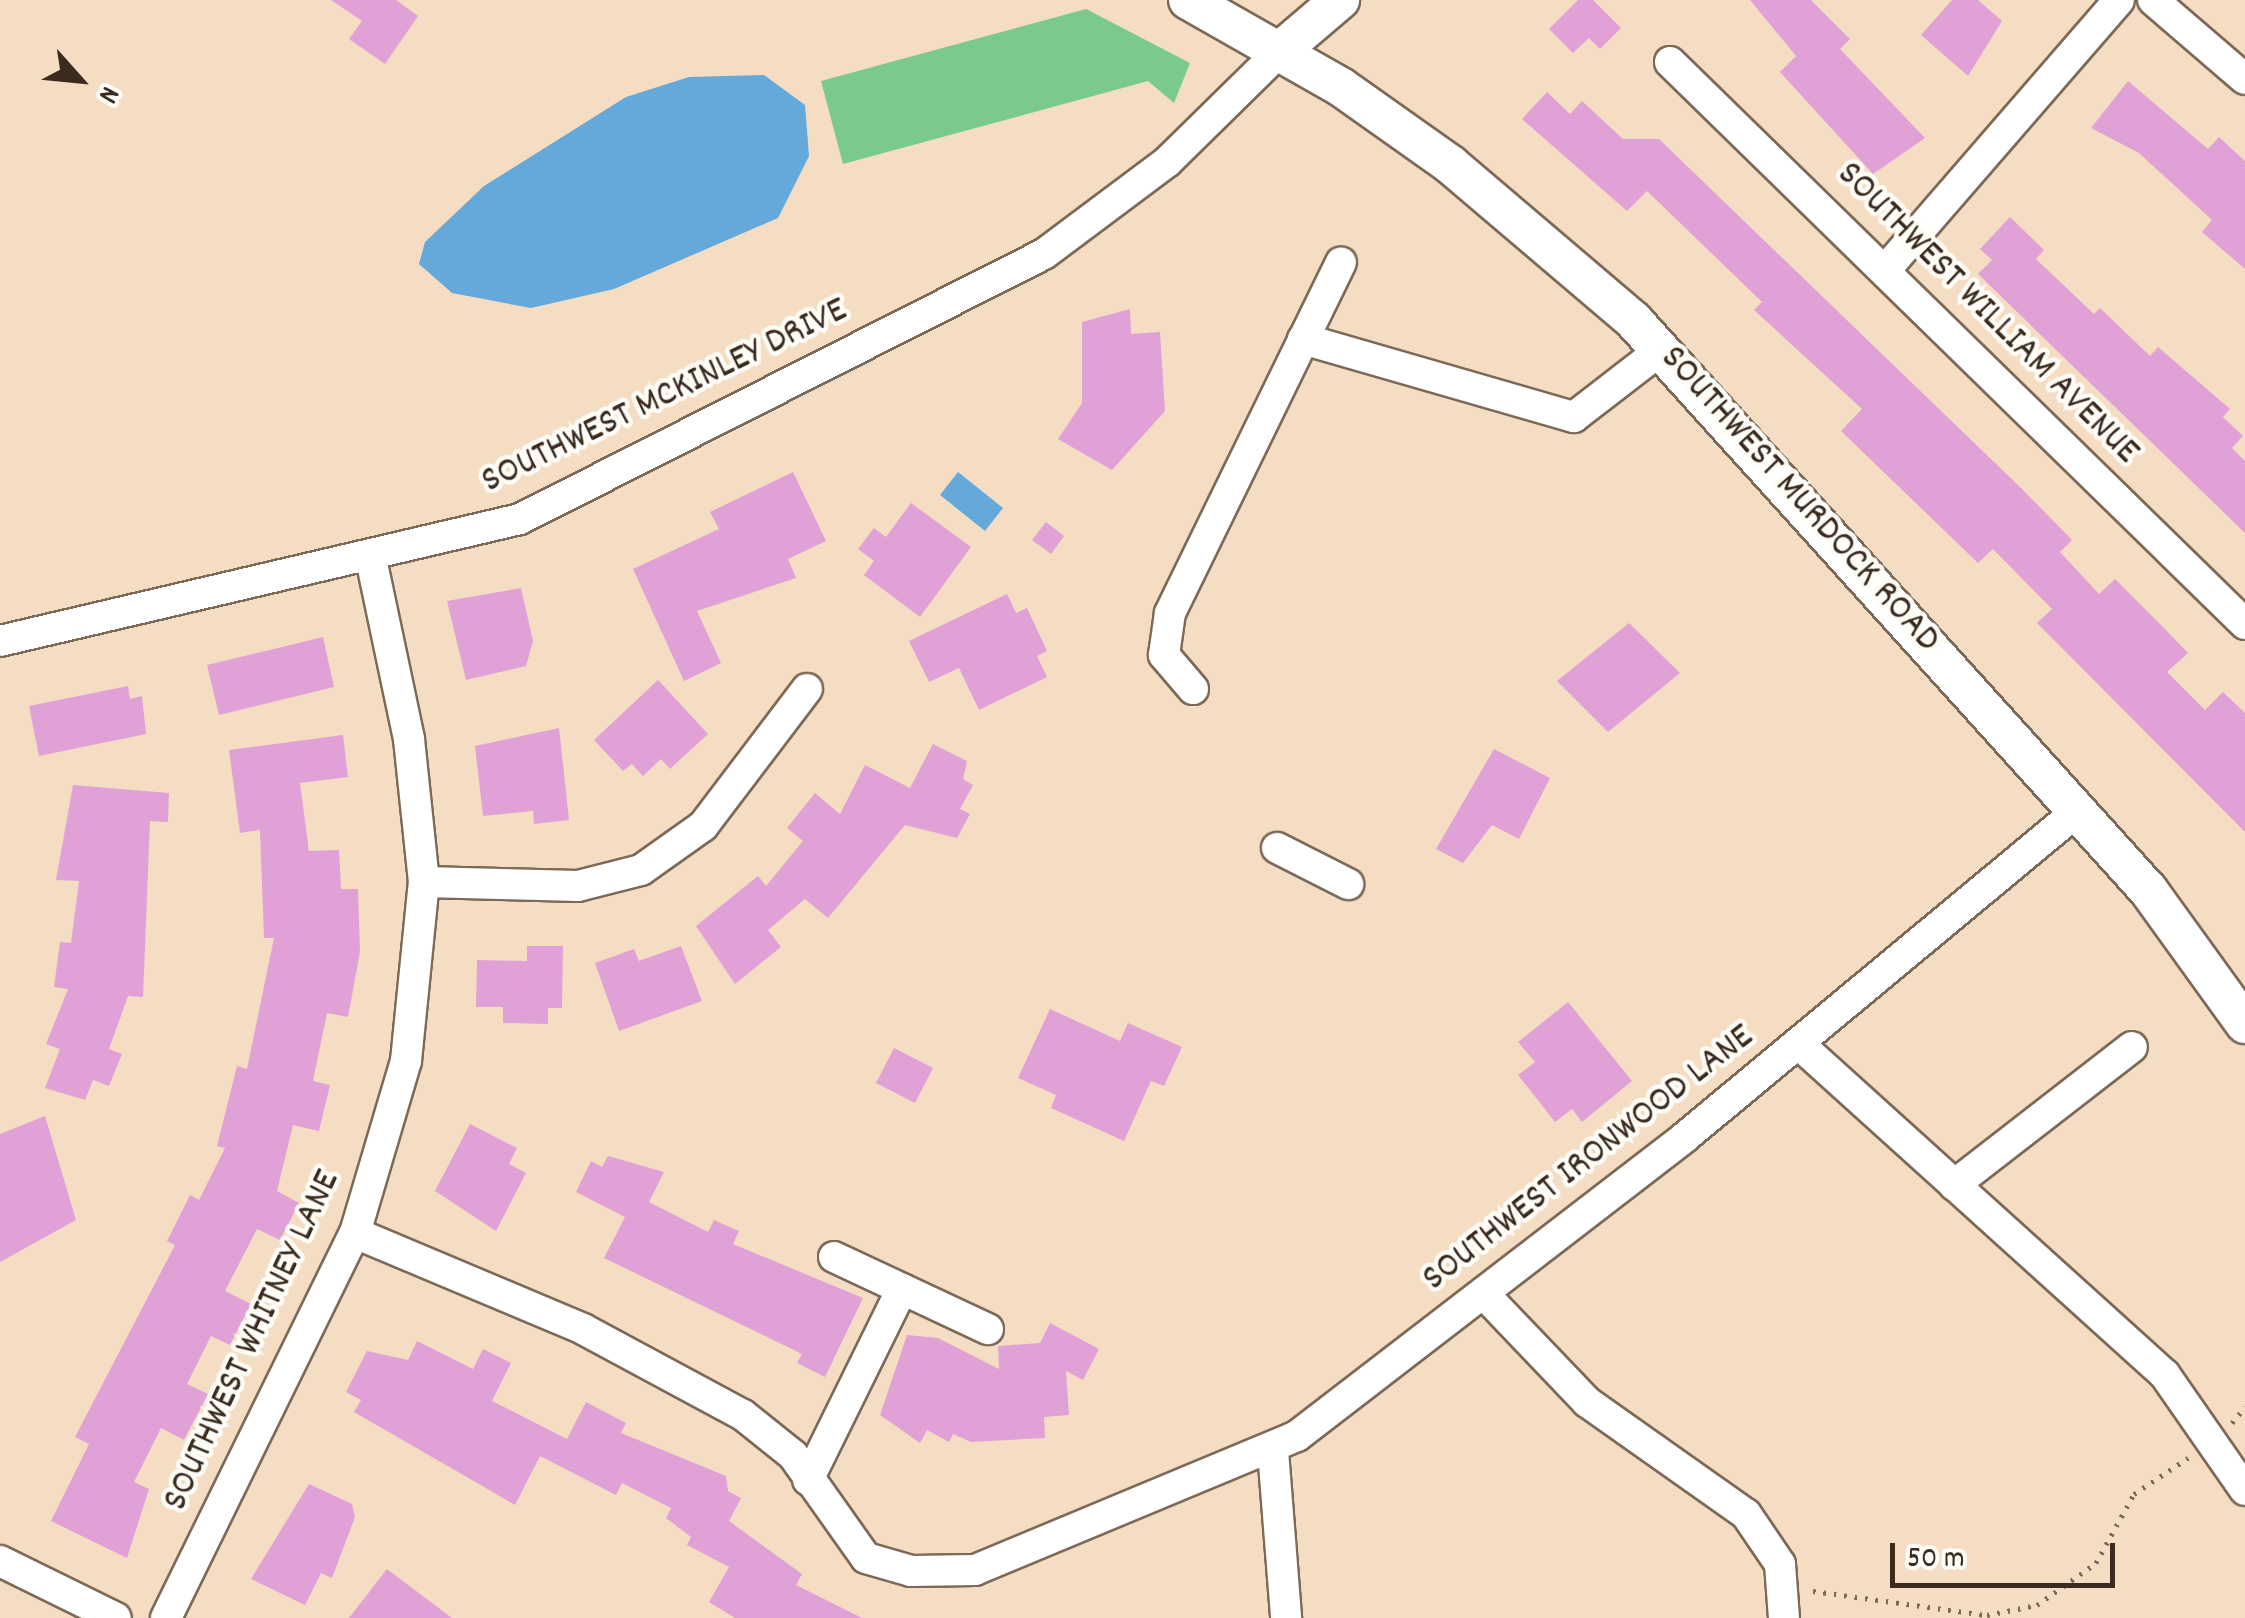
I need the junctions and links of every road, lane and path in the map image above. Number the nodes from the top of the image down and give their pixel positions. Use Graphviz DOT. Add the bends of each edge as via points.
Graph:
graph roads {
  1 [pos="1188,0"];
  2 [pos="1340,0"];
  3 [pos="2119,0"];
  4 [pos="2152,0"];
  5 [pos="1280,51"];
  6 [pos="1670,62"];
  7 [pos="2245,79"];
  8 [pos="1341,262"];
  9 [pos="1887,268"];
  10 [pos="1303,339"];
  11 [pos="1662,348"];
  12 [pos="372,558"];
  13 [pos="2245,624"];
  14 [pos="0,641"];
  15 [pos="808,689"];
  16 [pos="1193,689"];
  17 [pos="2075,813"];
  18 [pos="1277,848"];
  19 [pos="424,882"];
  20 [pos="1348,884"];
  21 [pos="2245,1024"];
  22 [pos="1800,1045"];
  23 [pos="2132,1046"];
  24 [pos="1954,1185"];
  25 [pos="355,1233"];
  26 [pos="834,1257"];
  27 [pos="902,1289"];
  28 [pos="1483,1293"];
  29 [pos="988,1330"];
  30 [pos="2245,1407"];
  31 [pos="2210,1443"];
  32 [pos="1273,1451"];
  33 [pos="808,1480"];
  34 [pos="2245,1490"];
  35 [pos="0,1561"];
  36 [pos="1785,1587"];
  37 [pos="116,1618"];
  38 [pos="166,1618"];
  39 [pos="1286,1618"];
  40 [pos="1784,1618"];
  1 -- 5 [label="main road, SOUTHWEST MURDOCK ROAD"];
  2 -- 5 [label="main road"];
  3 -- 9 [label="street"];
  4 -- 7 [label="street"];
  5 -- 11 [label="main road, SOUTHWEST MURDOCK ROAD" via="1451,164"];
  5 -- 12 [label="street, SOUTHWEST MCKINLEY DRIVE" via="1167,162 1044,254 520,519"];
  6 -- 9 [label="street, SOUTHWEST WILLIAM AVENUE"];
  8 -- 10 [label="street"];
  9 -- 13 [label="street, SOUTHWEST WILLIAM AVENUE"];
  10 -- 11 [label="street" via="1574,418"];
  10 -- 16 [label="street" via="1170,613 1164,655"];
  11 -- 17 [label="main road, SOUTHWEST MURDOCK ROAD"];
  12 -- 14 [label="street, SOUTHWEST MCKINLEY DRIVE"];
  12 -- 19 [label="street, SOUTHWEST WHITNEY LANE" via="410,739"];
  15 -- 19 [label="street" via="703,826 640,870 578,886"];
  17 -- 21 [label="main road, SOUTHWEST MURDOCK ROAD" via="2149,891"];
  17 -- 22 [label="street, SOUTHWEST IRONWOOD LANE"];
  18 -- 20 [label="street"];
  19 -- 25 [label="street, SOUTHWEST WHITNEY LANE" via="406,1061"];
  22 -- 24 [label="street"];
  22 -- 28 [label="street, SOUTHWEST IRONWOOD LANE"];
  23 -- 24 [label="street"];
  24 -- 31 [label="street" via="2165,1375"];
  25 -- 33 [label="street, SOUTHWEST IRONWOOD LANE" via="685,1383 774,1435"];
  25 -- 38 [label="street, SOUTHWEST WHITNEY LANE"];
  26 -- 27 [label="street"];
  27 -- 29 [label="street"];
  27 -- 33 [label="street"];
  28 -- 32 [label="street, SOUTHWEST IRONWOOD LANE"];
  28 -- 36 [label="street" via="1586,1402 1746,1514"];
  30 -- 31 [label="path"];
  31 -- 34 [label="street"];
  31 -- 36 [label="path" via="2134,1494 2096,1563 2036,1604 1988,1615"];
  32 -- 33 [label="street, SOUTHWEST IRONWOOD LANE" via="1015,1556 940,1573 866,1558"];
  32 -- 39 [label="street"];
  35 -- 37 [label="street"];
  36 -- 40 [label="street"];
}
